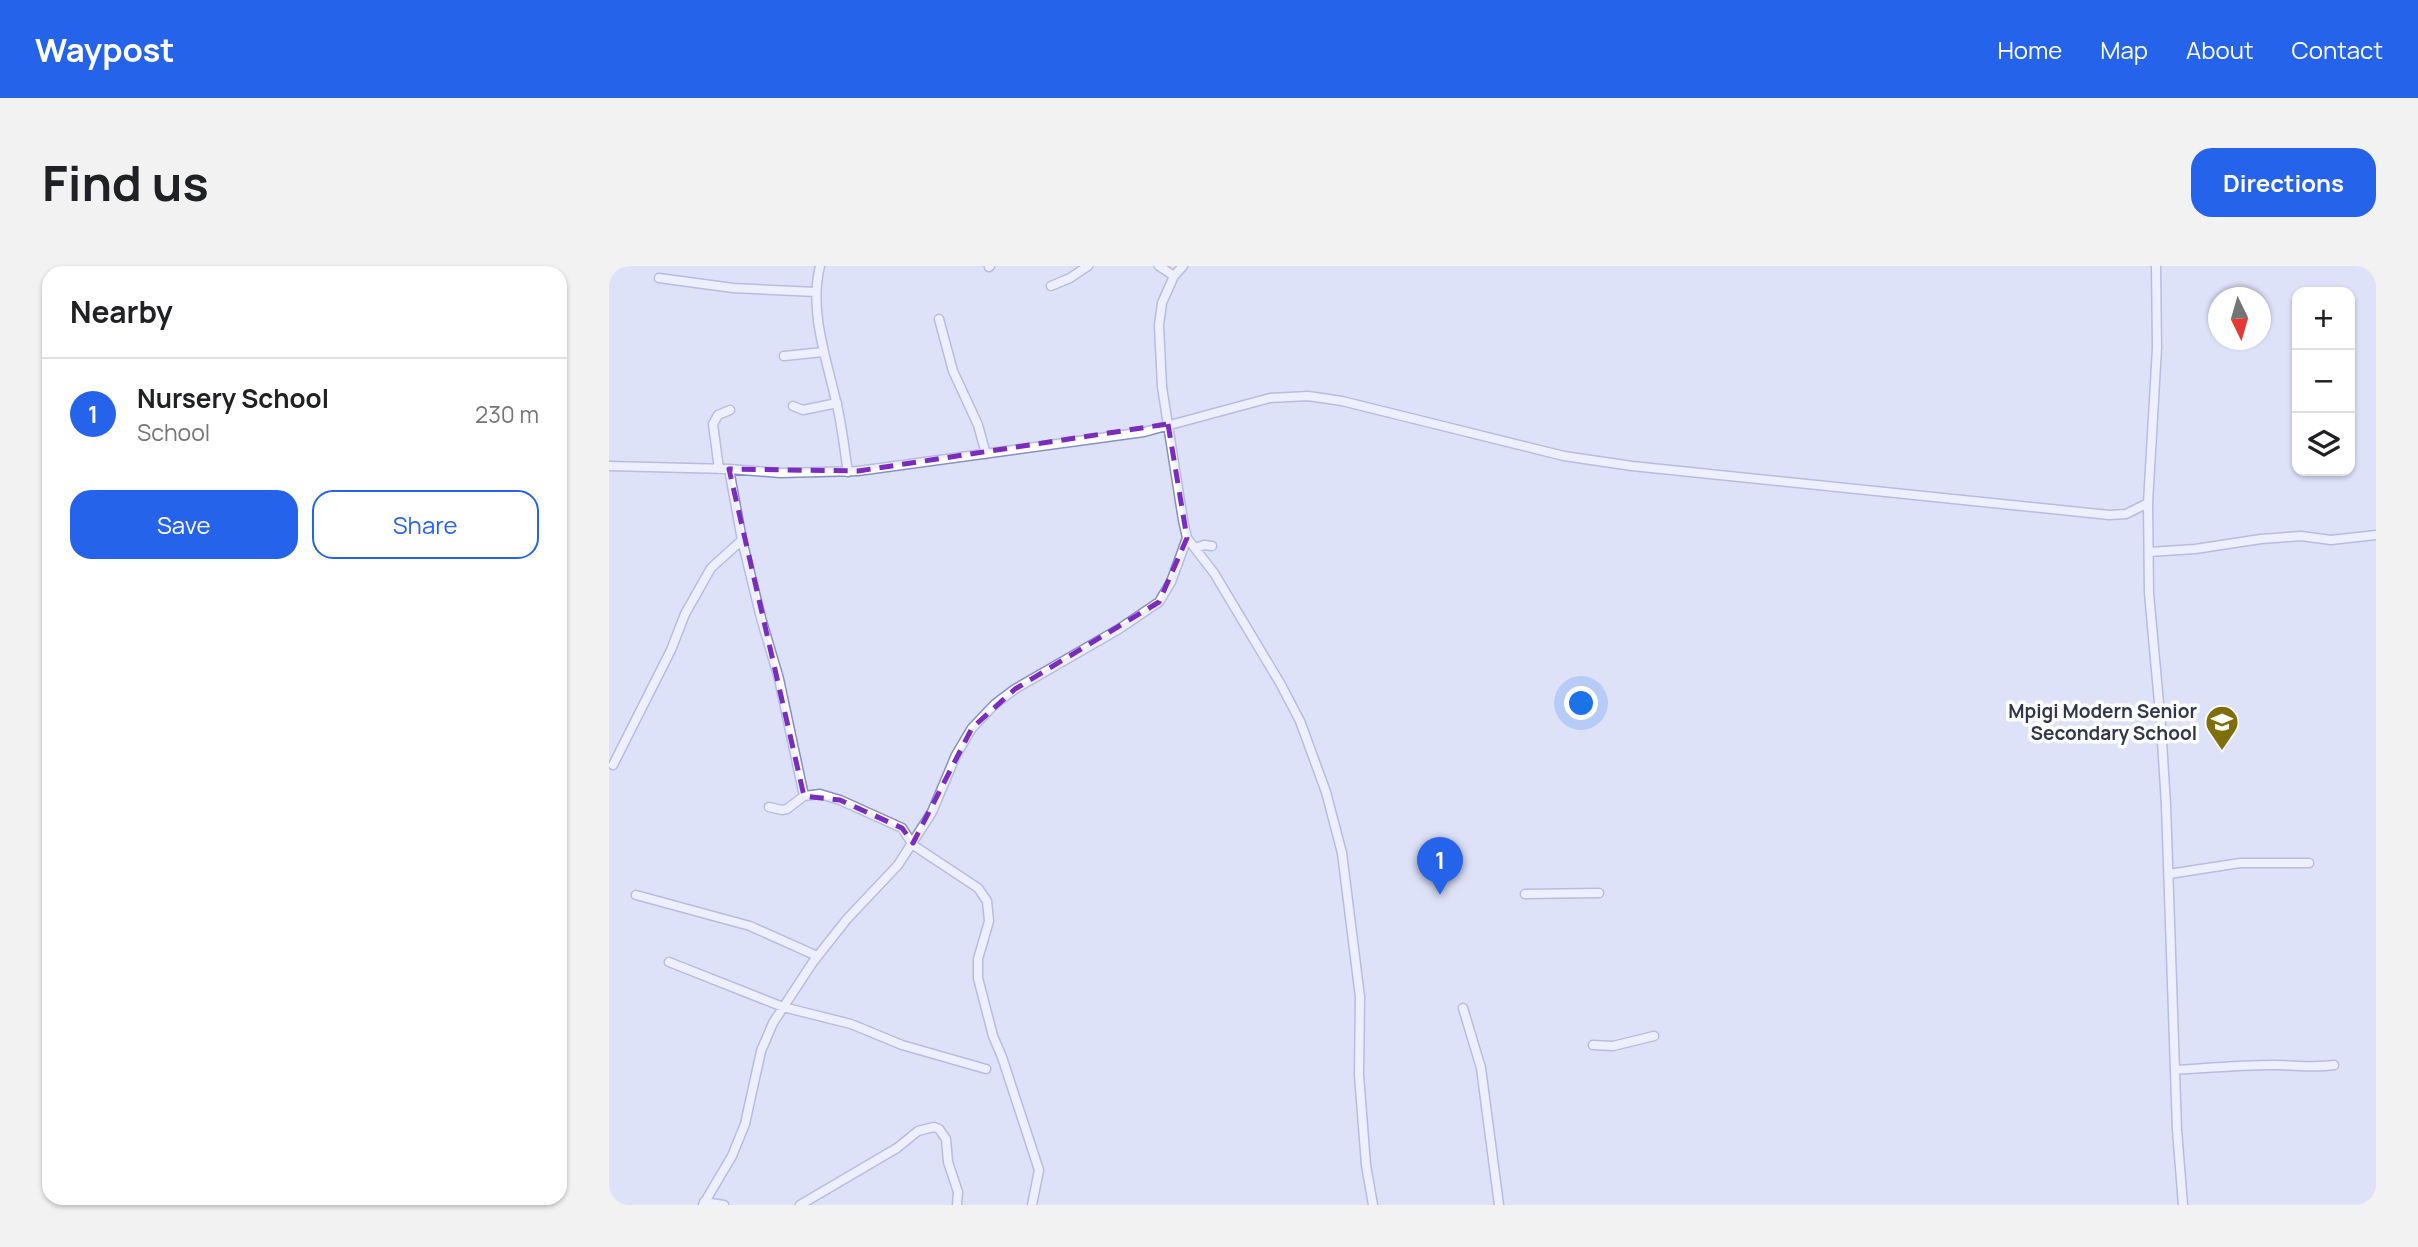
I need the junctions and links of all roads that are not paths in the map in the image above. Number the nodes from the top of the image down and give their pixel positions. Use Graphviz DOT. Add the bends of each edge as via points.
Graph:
graph roads {
  1 [pos="820,266"];
  2 [pos="1088,266"];
  3 [pos="1159,266"];
  4 [pos="1183,266"];
  5 [pos="2156,266"];
  6 [pos="1174,276"];
  7 [pos="659,278"];
  8 [pos="1051,286"];
  9 [pos="816,292"];
  10 [pos="939,319"];
  11 [pos="823,352"];
  12 [pos="784,356"];
  13 [pos="837,403"];
  14 [pos="793,406"];
  15 [pos="730,411"];
  16 [pos="1168,424"];
  17 [pos="986,454"];
  18 [pos="609,466"];
  19 [pos="719,469"];
  20 [pos="729,469"];
  21 [pos="848,472"];
  22 [pos="2148,503"];
  23 [pos="2376,535"];
  24 [pos="1187,538"];
  25 [pos="742,540"];
  26 [pos="1212,546"];
  27 [pos="1196,548"];
  28 [pos="2149,552"];
  29 [pos="613,765"];
  30 [pos="804,796"];
  31 [pos="769,807"];
  32 [pos="913,843"];
  33 [pos="2309,863"];
  34 [pos="2169,874"];
  35 [pos="1599,892"];
  36 [pos="1525,894"];
  37 [pos="636,895"];
  38 [pos="817,956"];
  39 [pos="669,962"];
  40 [pos="783,1007"];
  41 [pos="1463,1008"];
  42 [pos="1654,1036"];
  43 [pos="1593,1045"];
  44 [pos="2334,1065"];
  45 [pos="986,1069"];
  46 [pos="2175,1070"];
  47 [pos="703,1203"];
  48 [pos="724,1205"];
  49 [pos="800,1205"];
  50 [pos="957,1205"];
  51 [pos="1033,1205"];
  52 [pos="1373,1205"];
  53 [pos="1499,1205"];
  54 [pos="2183,1205"];
  1 -- 9 [label="street"];
  2 -- 8 [label="street"];
  3 -- 6 [label="street"];
  4 -- 6 [label="street"];
  5 -- 22 [label="street" via="2157,348"];
  6 -- 16 [label="street" via="1162,303 1159,325"];
  7 -- 9 [label="street"];
  9 -- 11 [label="street"];
  10 -- 17 [label="street" via="953,371"];
  11 -- 12 [label="street"];
  11 -- 13 [label="street"];
  13 -- 14 [label="street" via="803,410"];
  13 -- 21 [label="street"];
  15 -- 19 [label="street" via="718,415 713,424"];
  16 -- 17 [label="street" via="1145,432"];
  16 -- 22 [label="street" via="1270,398 1308,396 1564,456 1632,466 2109,515 2126,514"];
  16 -- 24 [label="street"];
  17 -- 21 [label="street"];
  18 -- 19 [label="street"];
  19 -- 20 [label="street"];
  20 -- 21 [label="street"];
  20 -- 25 [label="street"];
  22 -- 28 [label="street"];
  23 -- 28 [label="street" via="2331,540 2301,536"];
  24 -- 27 [label="street"];
  24 -- 32 [label="street" via="1159,601 1015,689 972,728"];
  25 -- 29 [label="street" via="711,568 697,592"];
  25 -- 30 [label="street"];
  26 -- 27 [label="street"];
  27 -- 52 [label="street" via="1280,683 1300,721 1326,792 1342,853 1359,984 1359,1074"];
  28 -- 34 [label="street"];
  30 -- 31 [label="street" via="782,810"];
  30 -- 32 [label="street" via="820,794 840,800 902,828"];
  32 -- 38 [label="street"];
  32 -- 51 [label="street" via="978,887 987,901 989,921 978,959 978,978 1039,1170"];
  33 -- 34 [label="street" via="2240,863"];
  34 -- 46 [label="street"];
  35 -- 36 [label="street"];
  37 -- 38 [label="street" via="750,926"];
  38 -- 40 [label="street"];
  39 -- 40 [label="street"];
  40 -- 45 [label="street" via="851,1024 902,1045"];
  40 -- 47 [label="street" via="761,1052 750,1109 737,1144"];
  41 -- 53 [label="street" via="1481,1069"];
  42 -- 43 [label="street" via="1613,1046"];
  44 -- 46 [label="street"];
  46 -- 54 [label="street"];
  47 -- 48 [label="street"];
  49 -- 50 [label="street" via="897,1149 918,1131 934,1127 946,1139"];
}
